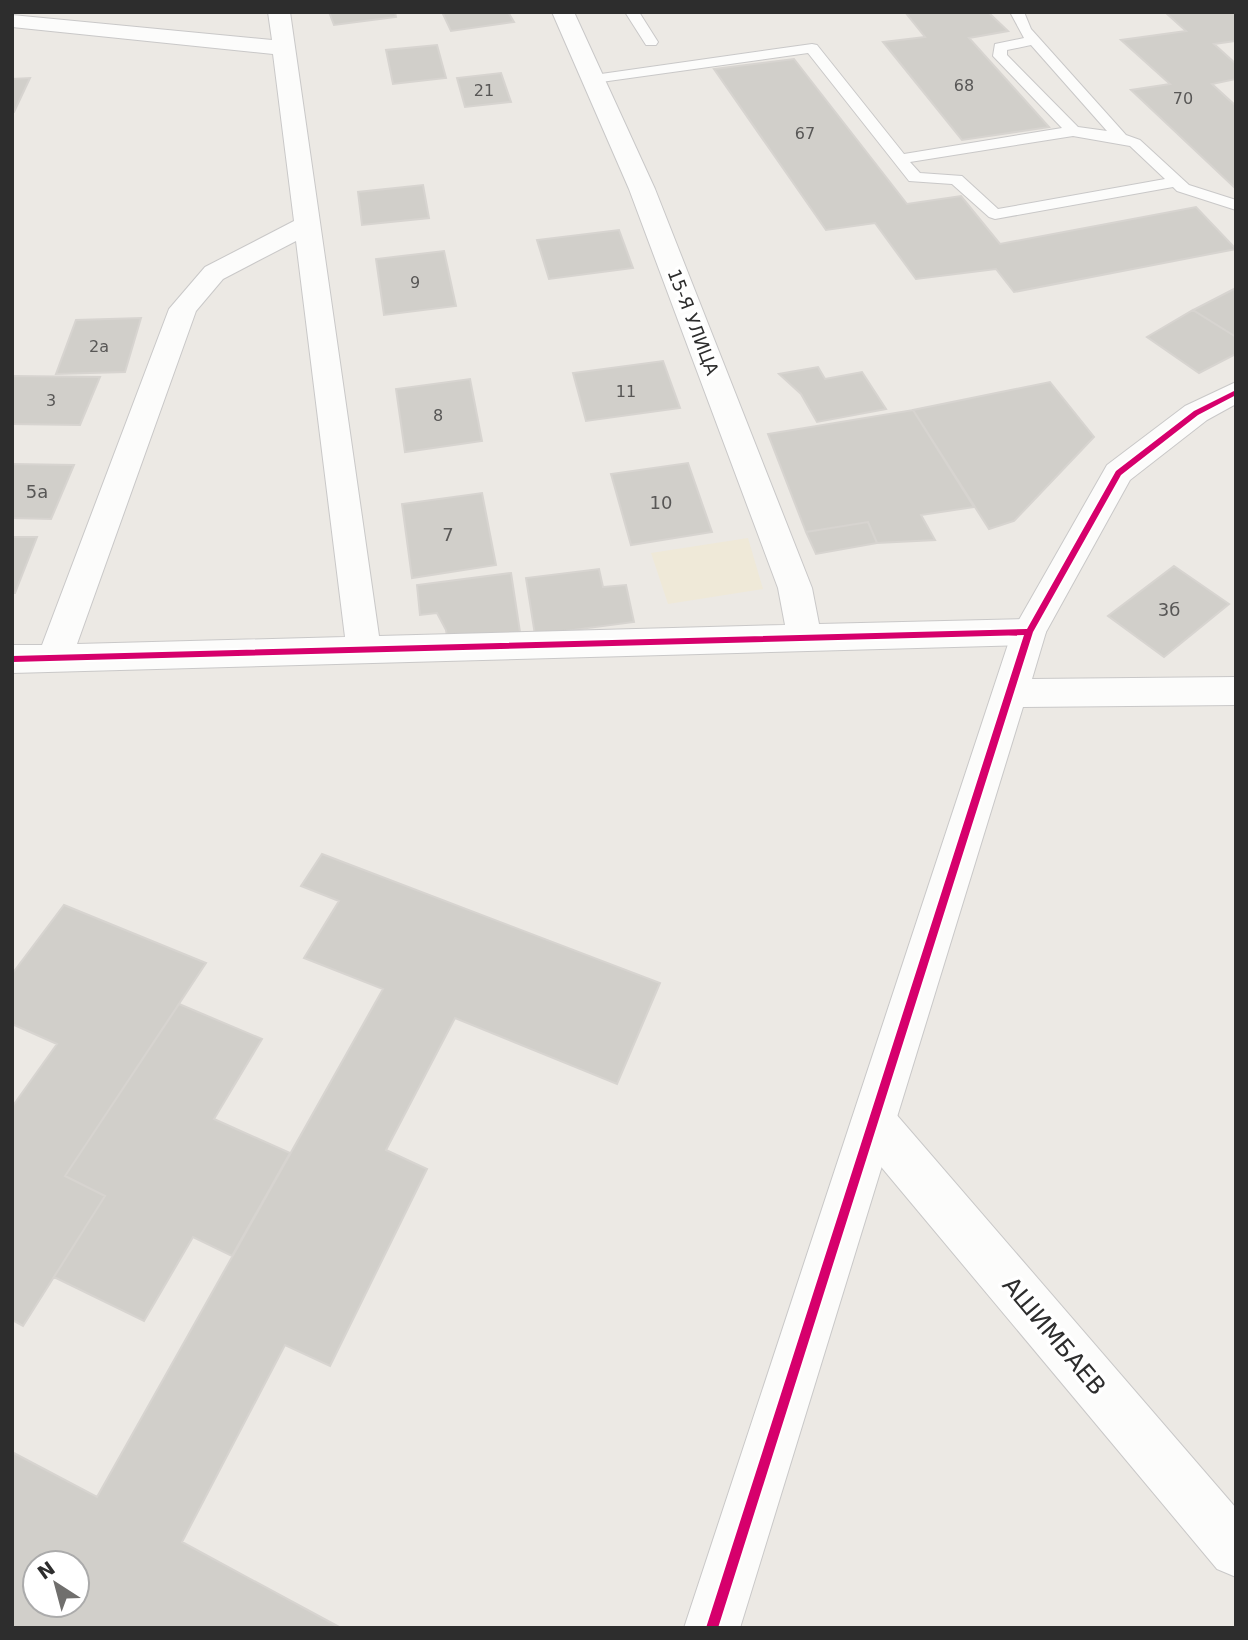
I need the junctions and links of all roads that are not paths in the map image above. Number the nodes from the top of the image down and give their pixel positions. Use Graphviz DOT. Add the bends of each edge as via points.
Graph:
graph roads {
  1 [pos="279,12"];
  2 [pos="563,12"];
  3 [pos="632,12"];
  4 [pos="1017,12"];
  5 [pos="12,21"];
  6 [pos="1034,40"];
  7 [pos="651,42"];
  8 [pos="283,48"];
  9 [pos="594,79"];
  10 [pos="1073,131"];
  11 [pos="1121,138"];
  12 [pos="900,159"];
  13 [pos="1177,182"];
  14 [pos="1236,205"];
  15 [pos="307,225"];
  16 [pos="1236,392"];
  17 [pos="1029,632"];
  18 [pos="804,638"];
  19 [pos="364,650"];
  20 [pos="54,658"];
  21 [pos="12,659"];
  22 [pos="1236,691"];
  23 [pos="1010,693"];
  24 [pos="873,1122"];
  25 [pos="1236,1550"];
  26 [pos="712,1628"];
  1 -- 8 [label="street"];
  2 -- 9 [label="street, 15-Я УЛИЦА"];
  3 -- 7 [label="lane"];
  4 -- 6 [label="lane"];
  5 -- 8 [label="street"];
  6 -- 10 [label="lane" via="1000,47 1000,56"];
  6 -- 11 [label="lane"];
  8 -- 15 [label="street"];
  9 -- 12 [label="lane" via="812,48"];
  9 -- 18 [label="street, 15-Я УЛИЦА" via="642,189 795,588"];
  10 -- 11 [label="lane"];
  10 -- 12 [label="lane"];
  11 -- 13 [label="lane" via="1135,143"];
  12 -- 13 [label="lane" via="915,178 956,179 995,214"];
  13 -- 14 [label="lane" via="1207,198"];
  15 -- 19 [label="street"];
  15 -- 20 [label="street" via="214,273 183,309"];
  16 -- 17 [label="street" via="1196,414 1118,473"];
  17 -- 18 [label="street"];
  17 -- 23 [label="street"];
  18 -- 19 [label="street"];
  19 -- 20 [label="street"];
  20 -- 21 [label="street"];
  22 -- 23 [label="street"];
  23 -- 24 [label="street"];
  24 -- 25 [label="street, АШИМБАЕВ"];
  24 -- 26 [label="street"];
}
